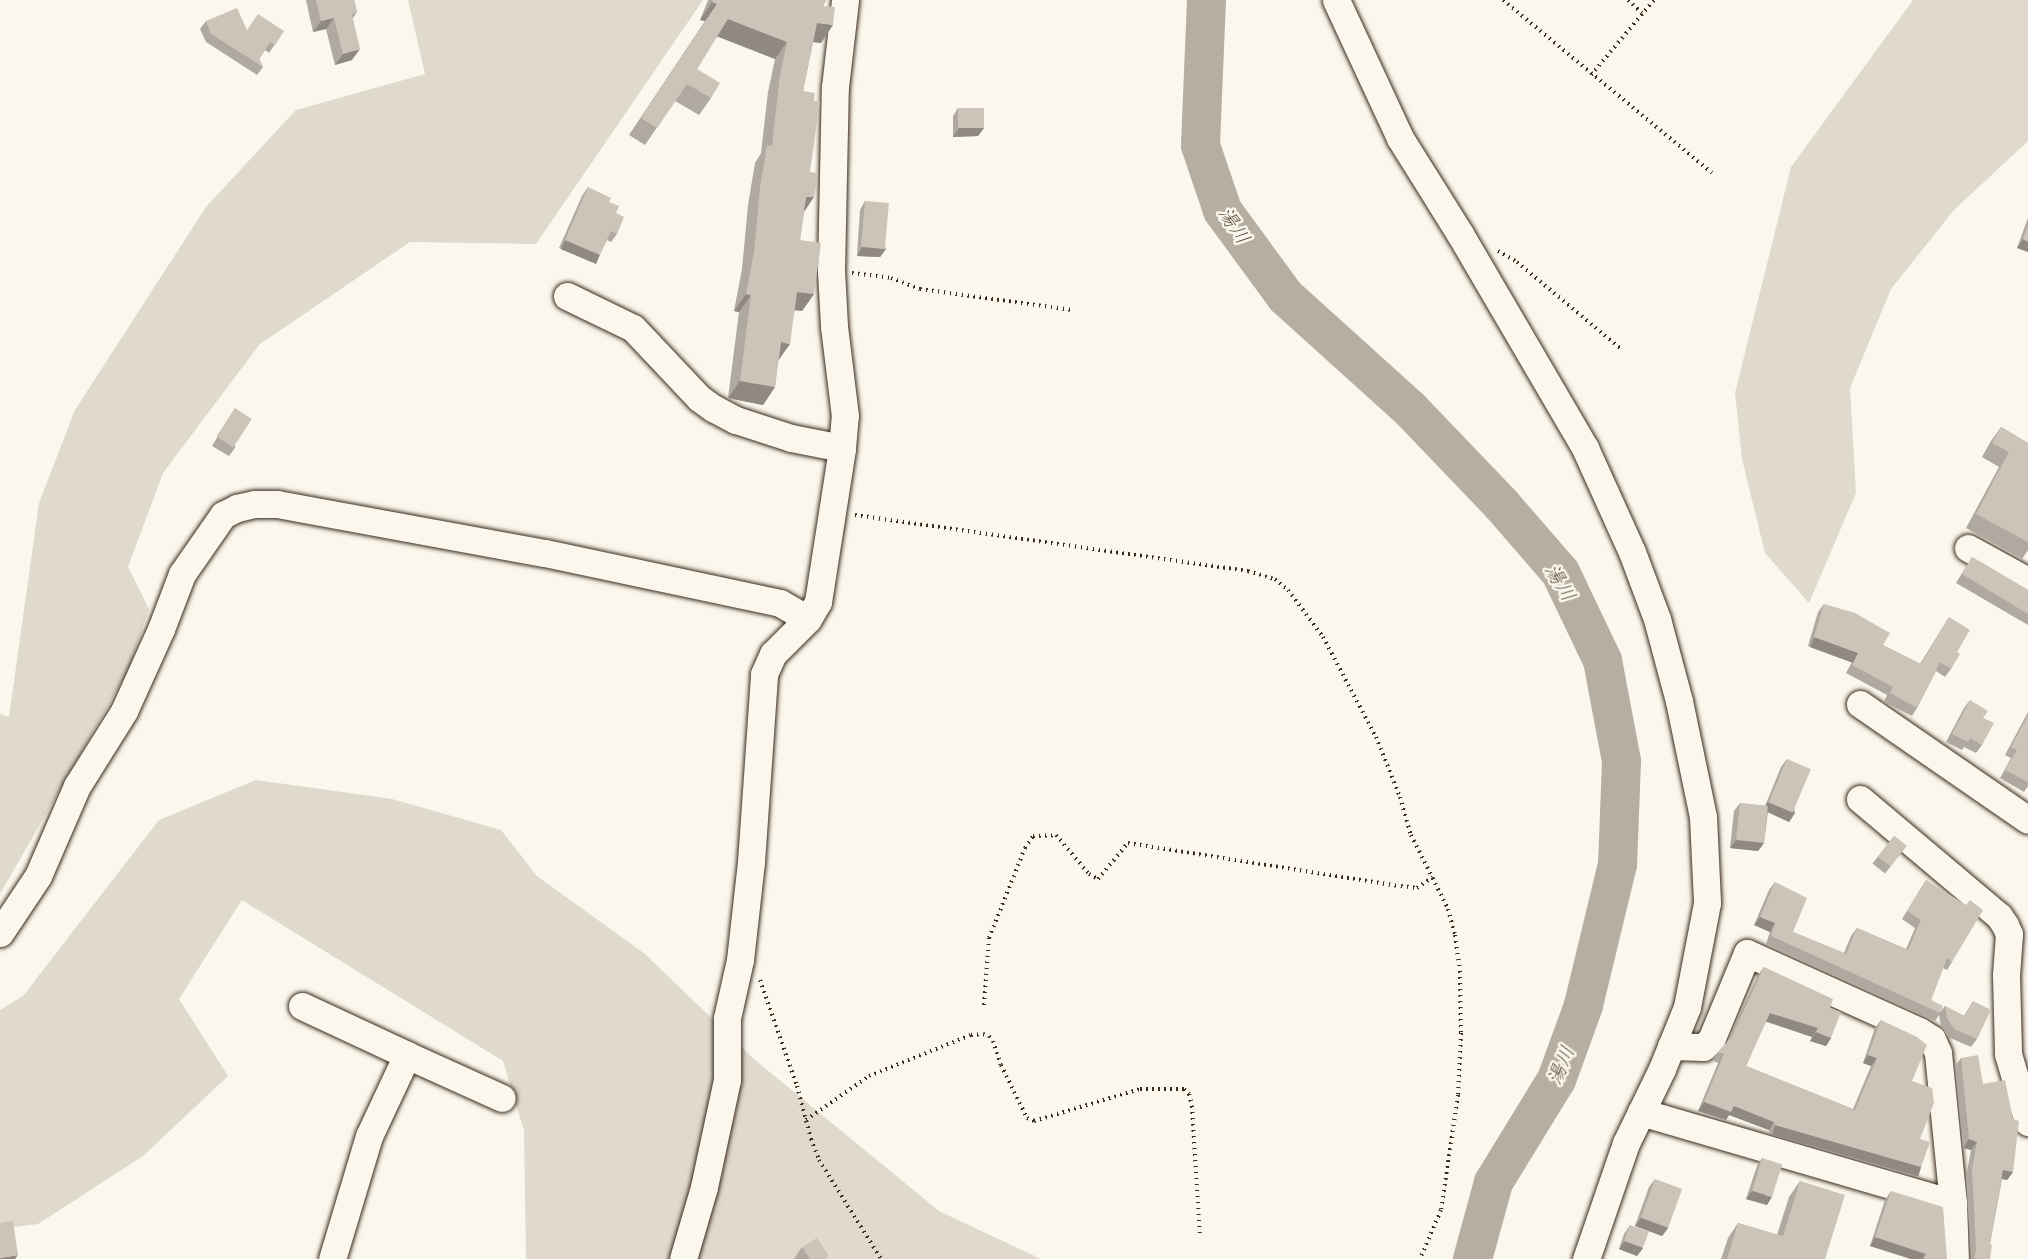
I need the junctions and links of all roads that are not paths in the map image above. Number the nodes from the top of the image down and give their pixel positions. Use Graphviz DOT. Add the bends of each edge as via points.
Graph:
graph roads {
  1 [pos="845,0"];
  2 [pos="1336,0"];
  3 [pos="567,296"];
  4 [pos="842,448"];
  5 [pos="1968,548"];
  6 [pos="2028,581"];
  7 [pos="808,619"];
  8 [pos="1860,704"];
  9 [pos="1860,799"];
  10 [pos="2028,819"];
  11 [pos="0,933"];
  12 [pos="302,1006"];
  13 [pos="1671,1046"];
  14 [pos="407,1055"];
  15 [pos="502,1098"];
  16 [pos="1641,1112"];
  17 [pos="2028,1122"];
  18 [pos="1953,1203"];
  19 [pos="332,1259"];
  20 [pos="683,1259"];
  21 [pos="1586,1259"];
  22 [pos="1955,1259"];
  1 -- 4 [label="street" via="835,87 831,271 845,416"];
  2 -- 13 [label="street" via="1400,138 1585,448 1657,619 1703,817 1707,903 1687,1007"];
  3 -- 4 [label="street" via="633,328 713,408 791,438"];
  4 -- 7 [label="street" via="818,602"];
  5 -- 6 [label="street"];
  7 -- 11 [label="street" via="780,603 533,550 277,504 237,508 224,515 182,574 124,711 77,786 38,876"];
  7 -- 20 [label="street" via="773,654 764,674 751,862 740,960 727,1018 727,1080 704,1187"];
  8 -- 10 [label="street"];
  9 -- 17 [label="street" via="2006,925 2008,1054"];
  12 -- 14 [label="street"];
  13 -- 16 [label="street"];
  13 -- 18 [label="street" via="1703,1047 1711,1040 1747,953 1919,1030 1932,1039 1938,1053"];
  14 -- 15 [label="street"];
  14 -- 19 [label="street" via="369,1136"];
  16 -- 18 [label="street"];
  16 -- 21 [label="street" via="1626,1143"];
  18 -- 22 [label="street"];
}
